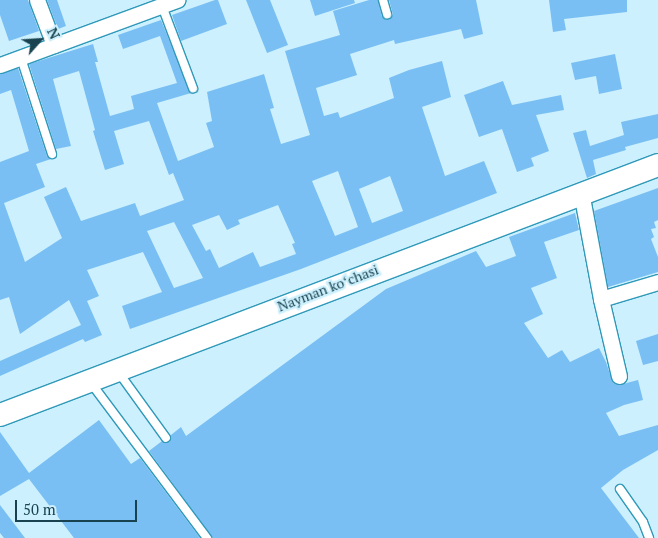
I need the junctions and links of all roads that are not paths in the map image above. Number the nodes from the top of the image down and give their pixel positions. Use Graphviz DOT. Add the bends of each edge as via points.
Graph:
graph roads {
  1 [pos="36,0"];
  2 [pos="177,0"];
  3 [pos="383,0"];
  4 [pos="162,6"];
  5 [pos="387,14"];
  6 [pos="54,45"];
  7 [pos="21,58"];
  8 [pos="0,65"];
  9 [pos="193,88"];
  10 [pos="52,154"];
  11 [pos="658,165"];
  12 [pos="581,192"];
  13 [pos="658,282"];
  14 [pos="601,298"];
  15 [pos="116,369"];
  16 [pos="619,376"];
  17 [pos="88,380"];
  18 [pos="0,415"];
  19 [pos="166,438"];
  20 [pos="620,489"];
  21 [pos="207,538"];
  22 [pos="649,538"];
  1 -- 6 [label="street"];
  2 -- 4 [label="street"];
  3 -- 5 [label="lane"];
  4 -- 6 [label="street"];
  4 -- 9 [label="lane"];
  6 -- 7 [label="street"];
  7 -- 8 [label="street"];
  7 -- 10 [label="lane"];
  11 -- 12 [label="main road, Nayman koʻchasi"];
  12 -- 14 [label="street"];
  12 -- 15 [label="main road, Nayman koʻchasi"];
  13 -- 14 [label="street"];
  14 -- 16 [label="street"];
  15 -- 17 [label="main road, Nayman koʻchasi"];
  15 -- 19 [label="lane"];
  17 -- 18 [label="main road, Nayman koʻchasi"];
  17 -- 21 [label="lane"];
  20 -- 22 [label="lane" via="643,522"];
}
